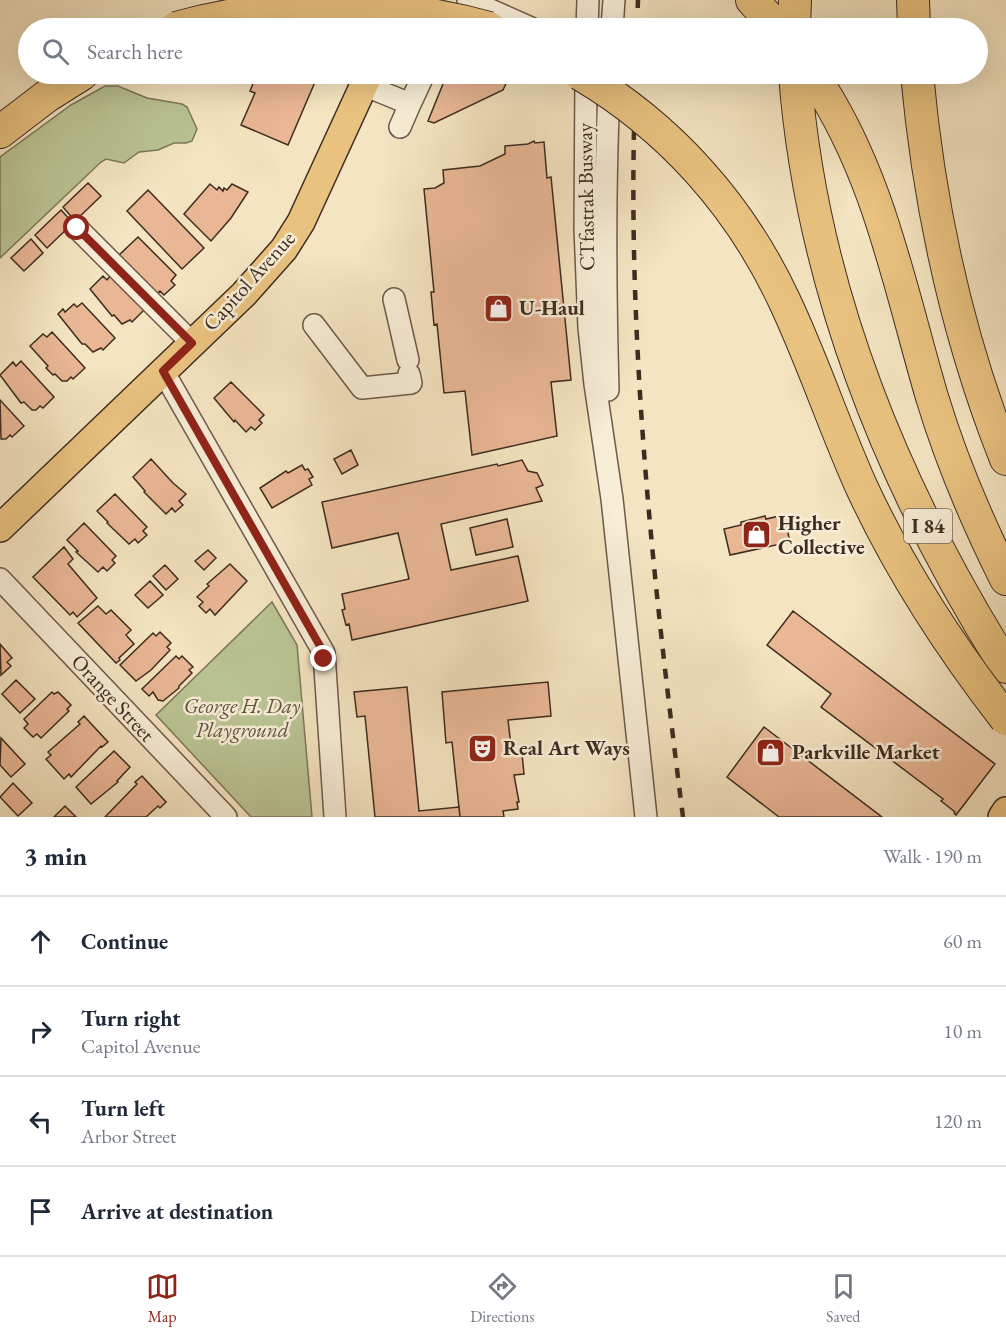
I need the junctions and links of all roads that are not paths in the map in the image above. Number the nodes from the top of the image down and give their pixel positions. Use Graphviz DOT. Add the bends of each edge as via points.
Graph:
graph roads {
  1 [pos="388,0"];
  2 [pos="403,0"];
  3 [pos="468,0"];
  4 [pos="588,0"];
  5 [pos="614,0"];
  6 [pos="752,0"];
  7 [pos="795,0"];
  8 [pos="913,0"];
  9 [pos="207,18"];
  10 [pos="389,18"];
  11 [pos="394,18"];
  12 [pos="459,18"];
  13 [pos="508,18"];
  14 [pos="587,18"];
  15 [pos="613,18"];
  16 [pos="769,18"];
  17 [pos="794,18"];
  18 [pos="914,18"];
  19 [pos="66,84"];
  20 [pos="364,84"];
  21 [pos="375,84"];
  22 [pos="419,84"];
  23 [pos="586,84"];
  24 [pos="595,84"];
  25 [pos="609,84"];
  26 [pos="796,84"];
  27 [pos="818,84"];
  28 [pos="918,84"];
  29 [pos="410,104"];
  30 [pos="400,127"];
  31 [pos="0,132"];
  32 [pos="77,228"];
  33 [pos="394,299"];
  34 [pos="314,325"];
  35 [pos="192,343"];
  36 [pos="163,371"];
  37 [pos="1006,459"];
  38 [pos="612,499"];
  39 [pos="0,528"];
  40 [pos="0,579"];
  41 [pos="1006,579"];
  42 [pos="1006,667"];
  43 [pos="1006,719"];
  44 [pos="1006,812"];
  45 [pos="226,817"];
  46 [pos="335,817"];
  47 [pos="646,817"];
  48 [pos="1002,817"];
  1 -- 10 [label="street"];
  2 -- 11 [label="main road"];
  3 -- 13 [label="street"];
  4 -- 14 [label="street"];
  5 -- 15 [label="street"];
  6 -- 16 [label="highway"];
  7 -- 17 [label="highway"];
  8 -- 18 [label="highway"];
  9 -- 12 [label="highway, bridge" via="284,4 332,2 416,8"];
  19 -- 31 [label="highway"];
  20 -- 35 [label="main road, Capitol Avenue" via="301,222 288,242 244,294"];
  21 -- 29 [label="street"];
  22 -- 29 [label="street"];
  23 -- 38 [label="street, CTfastrak Busway" via="589,328"];
  24 -- 43 [label="highway, bridge" via="638,113 678,148 744,230 783,298 853,468 898,559 943,634"];
  25 -- 38 [label="street, CTfastrak Busway" via="605,268"];
  26 -- 42 [label="highway, I 84" via="820,239 862,379 920,511"];
  27 -- 41 [label="highway" via="865,171 946,440"];
  28 -- 37 [label="highway" via="932,192 959,313"];
  29 -- 30 [label="street"];
  32 -- 35 [label="street"];
  33 -- 34 [label="street" via="411,383 362,388"];
  35 -- 36 [label="main road, Capitol Avenue"];
  36 -- 39 [label="main road, Capitol Avenue"];
  36 -- 46 [label="street" via="324,653"];
  38 -- 47 [label="street, CTfastrak Busway"];
  40 -- 45 [label="street, Orange Street"];
  44 -- 48 [label="main road"];
}
